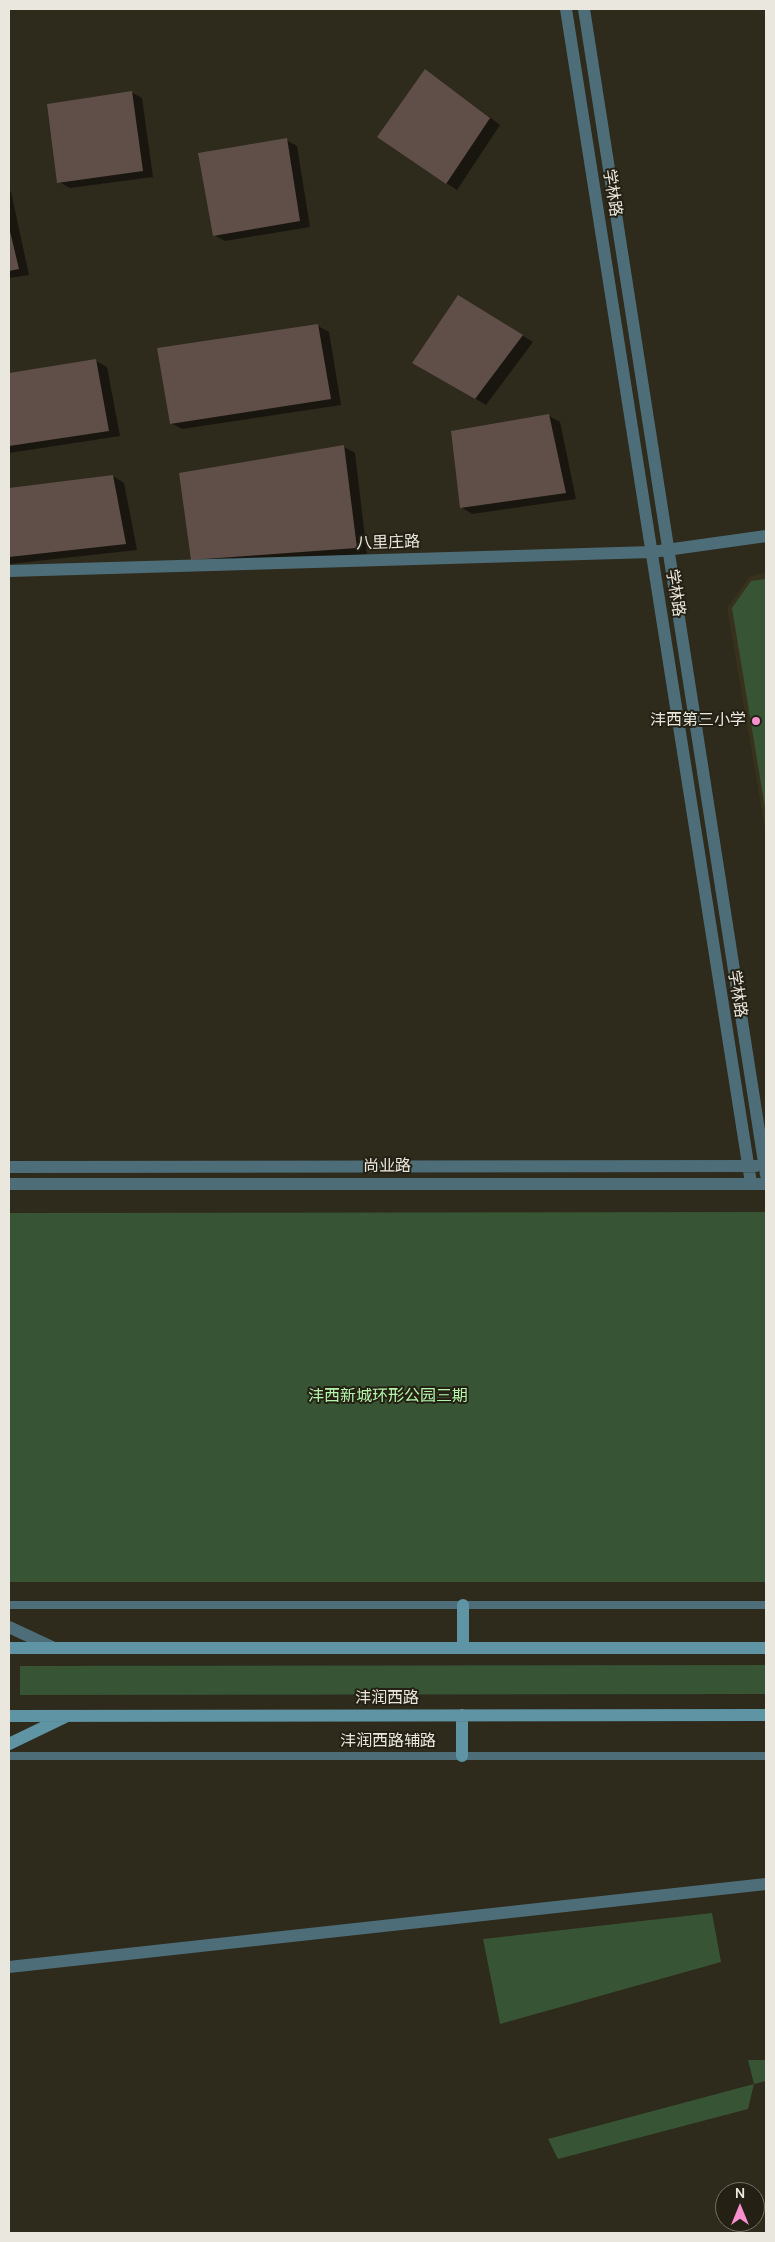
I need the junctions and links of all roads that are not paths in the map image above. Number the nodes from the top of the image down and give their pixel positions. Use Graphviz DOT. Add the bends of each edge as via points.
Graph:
graph roads {
  1 [pos="566,9"];
  2 [pos="584,9"];
  3 [pos="766,536"];
  4 [pos="668,549"];
  5 [pos="652,552"];
  6 [pos="9,571"];
  7 [pos="748,1166"];
  8 [pos="9,1167"];
  9 [pos="766,1169"];
  10 [pos="751,1183"];
  11 [pos="9,1184"];
  12 [pos="766,1184"];
  13 [pos="766,1604"];
  14 [pos="9,1605"];
  15 [pos="463,1605"];
  16 [pos="9,1627"];
  17 [pos="9,1648"];
  18 [pos="54,1648"];
  19 [pos="462,1648"];
  20 [pos="766,1648"];
  21 [pos="766,1715"];
  22 [pos="9,1716"];
  23 [pos="69,1716"];
  24 [pos="462,1716"];
  25 [pos="9,1744"];
  26 [pos="9,1756"];
  27 [pos="462,1756"];
  28 [pos="766,1756"];
  29 [pos="766,1884"];
  30 [pos="9,1967"];
  1 -- 5 [label="street, 学林路"];
  2 -- 4 [label="street, 学林路"];
  3 -- 4 [label="street, 八里庄路"];
  4 -- 5 [label="street, 八里庄路"];
  4 -- 9 [label="street, 学林路"];
  5 -- 6 [label="street, 八里庄路"];
  5 -- 7 [label="street, 学林路"];
  7 -- 8 [label="street, 尚业路"];
  7 -- 9 [label="street, 尚业路"];
  7 -- 10 [label="street, 学林路"];
  10 -- 11 [label="street, 尚业路"];
  10 -- 12 [label="street, 尚业路"];
  13 -- 15 [label="lane"];
  14 -- 15 [label="lane"];
  15 -- 19 [label="main road"];
  16 -- 18 [label="street"];
  17 -- 18 [label="main road"];
  18 -- 19 [label="main road"];
  19 -- 20 [label="main road"];
  21 -- 24 [label="main road, 沣润西路"];
  22 -- 23 [label="main road, 沣润西路"];
  23 -- 24 [label="main road, 沣润西路"];
  23 -- 25 [label="main road"];
  24 -- 27 [label="main road"];
  26 -- 27 [label="lane, 沣润西路辅路"];
  27 -- 28 [label="lane, 沣润西路辅路"];
  29 -- 30 [label="street"];
}
